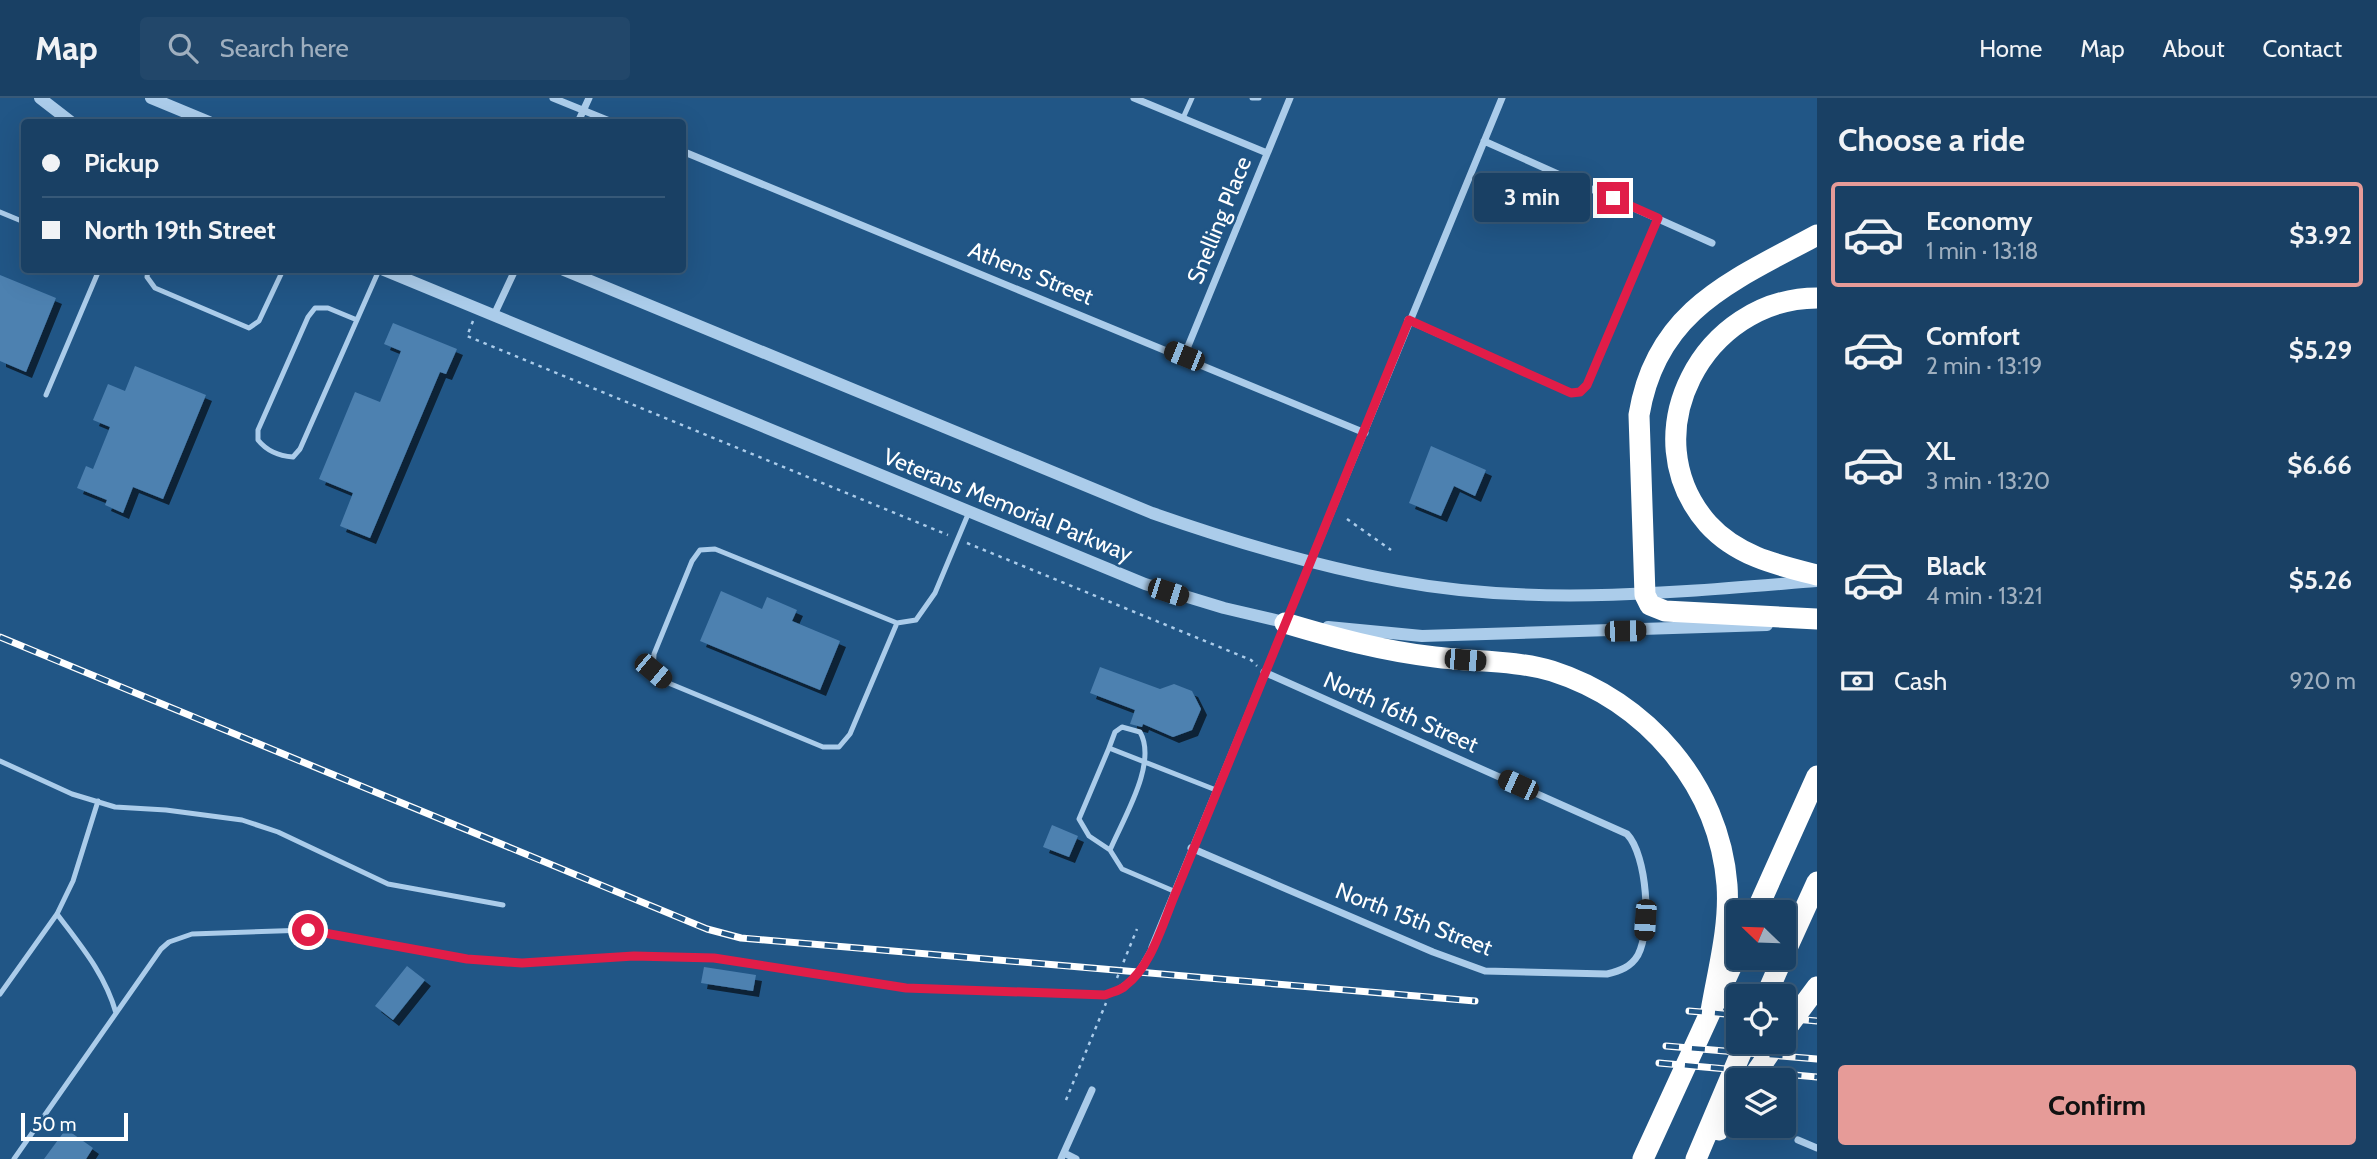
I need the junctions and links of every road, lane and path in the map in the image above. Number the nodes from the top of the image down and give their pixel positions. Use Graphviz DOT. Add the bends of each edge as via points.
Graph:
graph roads {
  1 [pos="40,98"];
  2 [pos="151,98"];
  3 [pos="553,98"];
  4 [pos="589,98"];
  5 [pos="1134,98"];
  6 [pos="1192,98"];
  7 [pos="1252,98"];
  8 [pos="1259,98"];
  9 [pos="1290,98"];
  10 [pos="1502,98"];
  11 [pos="583,111"];
  12 [pos="1183,118"];
  13 [pos="67,119"];
  14 [pos="202,119"];
  15 [pos="579,119"];
  16 [pos="604,119"];
  17 [pos="1484,141"];
  18 [pos="686,153"];
  19 [pos="1267,153"];
  20 [pos="0,212"];
  21 [pos="1658,218"];
  22 [pos="21,221"];
  23 [pos="1817,235"];
  24 [pos="1712,243"];
  25 [pos="98,273"];
  26 [pos="148,273"];
  27 [pos="282,273"];
  28 [pos="380,273"];
  29 [pos="389,273"];
  30 [pos="514,273"];
  31 [pos="571,273"];
  32 [pos="1817,298"];
  33 [pos="494,315"];
  34 [pos="474,318"];
  35 [pos="357,320"];
  36 [pos="1409,320"];
  37 [pos="1184,356"];
  38 [pos="46,395"];
  39 [pos="1365,433"];
  40 [pos="969,512"];
  41 [pos="1347,519"];
  42 [pos="958,539"];
  43 [pos="1391,550"];
  44 [pos="1310,560"];
  45 [pos="1817,578"];
  46 [pos="1644,595"];
  47 [pos="1817,621"];
  48 [pos="897,623"];
  49 [pos="1285,623"];
  50 [pos="1264,672"];
  51 [pos="1109,748"];
  52 [pos="0,761"];
  53 [pos="1147,762"];
  54 [pos="1817,776"];
  55 [pos="1216,790"];
  56 [pos="98,801"];
  57 [pos="1191,848"];
  58 [pos="1110,850"];
  59 [pos="1817,882"];
  60 [pos="1176,892"];
  61 [pos="1761,900"];
  62 [pos="503,905"];
  63 [pos="57,914"];
  64 [pos="1796,928"];
  65 [pos="1137,929"];
  66 [pos="1152,947"];
  67 [pos="1631,964"];
  68 [pos="1730,970"];
  69 [pos="1114,985"];
  70 [pos="1817,987"];
  71 [pos="0,994"];
  72 [pos="1109,998"];
  73 [pos="1711,1011"];
  74 [pos="116,1013"];
  75 [pos="1796,1015"];
  76 [pos="1741,1054"];
  77 [pos="1092,1090"];
  78 [pos="1066,1100"];
  79 [pos="1726,1118"];
  80 [pos="1798,1140"];
  81 [pos="1817,1148"];
  82 [pos="1063,1156"];
  83 [pos="15,1159"];
  84 [pos="1076,1159"];
  85 [pos="1643,1159"];
  86 [pos="1698,1159"];
  1 -- 13 [label="street"];
  2 -- 14 [label="street"];
  3 -- 11 [label="street"];
  4 -- 11 [label="street"];
  5 -- 12 [label="street"];
  6 -- 12 [label="lane"];
  7 -- 8 [label="lane"];
  9 -- 19 [label="street, Snelling Place"];
  10 -- 17 [label="street"];
  11 -- 15 [label="street"];
  11 -- 16 [label="street"];
  12 -- 19 [label="street"];
  17 -- 21 [label="street"];
  17 -- 36 [label="street"];
  18 -- 37 [label="street, Athens Street"];
  19 -- 37 [label="street, Snelling Place"];
  20 -- 22 [label="lane"];
  21 -- 24 [label="street"];
  21 -- 36 [label="street" via="1587,385 1580,392 1571,393"];
  23 -- 46 [label="highway" via="1701,303 1673,329 1654,360 1643,387 1639,415"];
  25 -- 38 [label="lane"];
  26 -- 27 [label="lane" via="155,288 249,328 259,321"];
  28 -- 35 [label="lane"];
  29 -- 33 [label="street, Veterans Memorial Parkway"];
  30 -- 33 [label="street"];
  31 -- 44 [label="street, Veterans Memorial Parkway" via="1152,513 1235,542"];
  32 -- 45 [label="highway" via="1760,308 1722,332 1707,348 1684,392 1678,449 1684,477 1708,523 1733,545 1761,560"];
  33 -- 40 [label="street, Veterans Memorial Parkway"];
  34 -- 42 [label="path" via="467,336"];
  35 -- 35 [label="lane" via="300,449 293,457 263,447 258,430 307,317 316,308 328,308"];
  36 -- 39 [label="street"];
  37 -- 39 [label="street, Athens Street"];
  39 -- 44 [label="street"];
  40 -- 42 [label="lane"];
  40 -- 49 [label="street, Veterans Memorial Parkway" via="1144,584"];
  41 -- 43 [label="path"];
  42 -- 48 [label="lane" via="935,593 916,620"];
  42 -- 50 [label="path" via="1251,660"];
  44 -- 46 [label="street, Veterans Memorial Parkway" via="1398,582 1493,592"];
  44 -- 49 [label="street"];
  45 -- 46 [label="street, Veterans Memorial Parkway"];
  46 -- 47 [label="highway" via="1650,605 1665,611"];
  47 -- 49 [label="street, Veterans Memorial Parkway" via="1650,631 1422,635"];
  48 -- 48 [label="lane" via="715,549 700,550 654,654 653,671 666,682 823,747 839,747 850,734"];
  49 -- 50 [label="street"];
  49 -- 73 [label="highway" via="1364,647 1550,671 1592,687 1652,728 1677,755 1697,789 1721,849 1727,916"];
  50 -- 55 [label="street"];
  50 -- 67 [label="street, North 16th Street" via="1626,834 1640,853 1644,882 1643,940"];
  51 -- 53 [label="lane"];
  51 -- 53 [label="lane" via="1115,732 1128,727 1140,732 1147,744"];
  51 -- 58 [label="lane" via="1079,819 1089,836"];
  52 -- 56 [label="lane"];
  53 -- 55 [label="lane"];
  53 -- 58 [label="lane"];
  54 -- 61 [label="highway"];
  55 -- 57 [label="street"];
  56 -- 62 [label="lane" via="116,807 242,820 388,884"];
  56 -- 63 [label="lane" via="74,881"];
  57 -- 60 [label="street"];
  57 -- 67 [label="street, North 15th Street" via="1485,971 1607,974"];
  58 -- 60 [label="lane" via="1122,869"];
  59 -- 64 [label="highway"];
  60 -- 66 [label="street"];
  63 -- 71 [label="lane"];
  63 -- 74 [label="lane" via="109,988"];
  65 -- 69 [label="path"];
  66 -- 74 [label="lane" via="1125,987 1105,995 906,988 714,958 634,956 522,963 467,959 308,930 192,934 161,949"];
  68 -- 73 [label="highway"];
  70 -- 75 [label="highway"];
  72 -- 78 [label="path"];
  73 -- 85 [label="highway"];
  74 -- 83 [label="lane"];
  76 -- 86 [label="highway"];
  77 -- 82 [label="street"];
  79 -- 86 [label="highway"];
  80 -- 81 [label="street"];
  82 -- 84 [label="street"];
}
